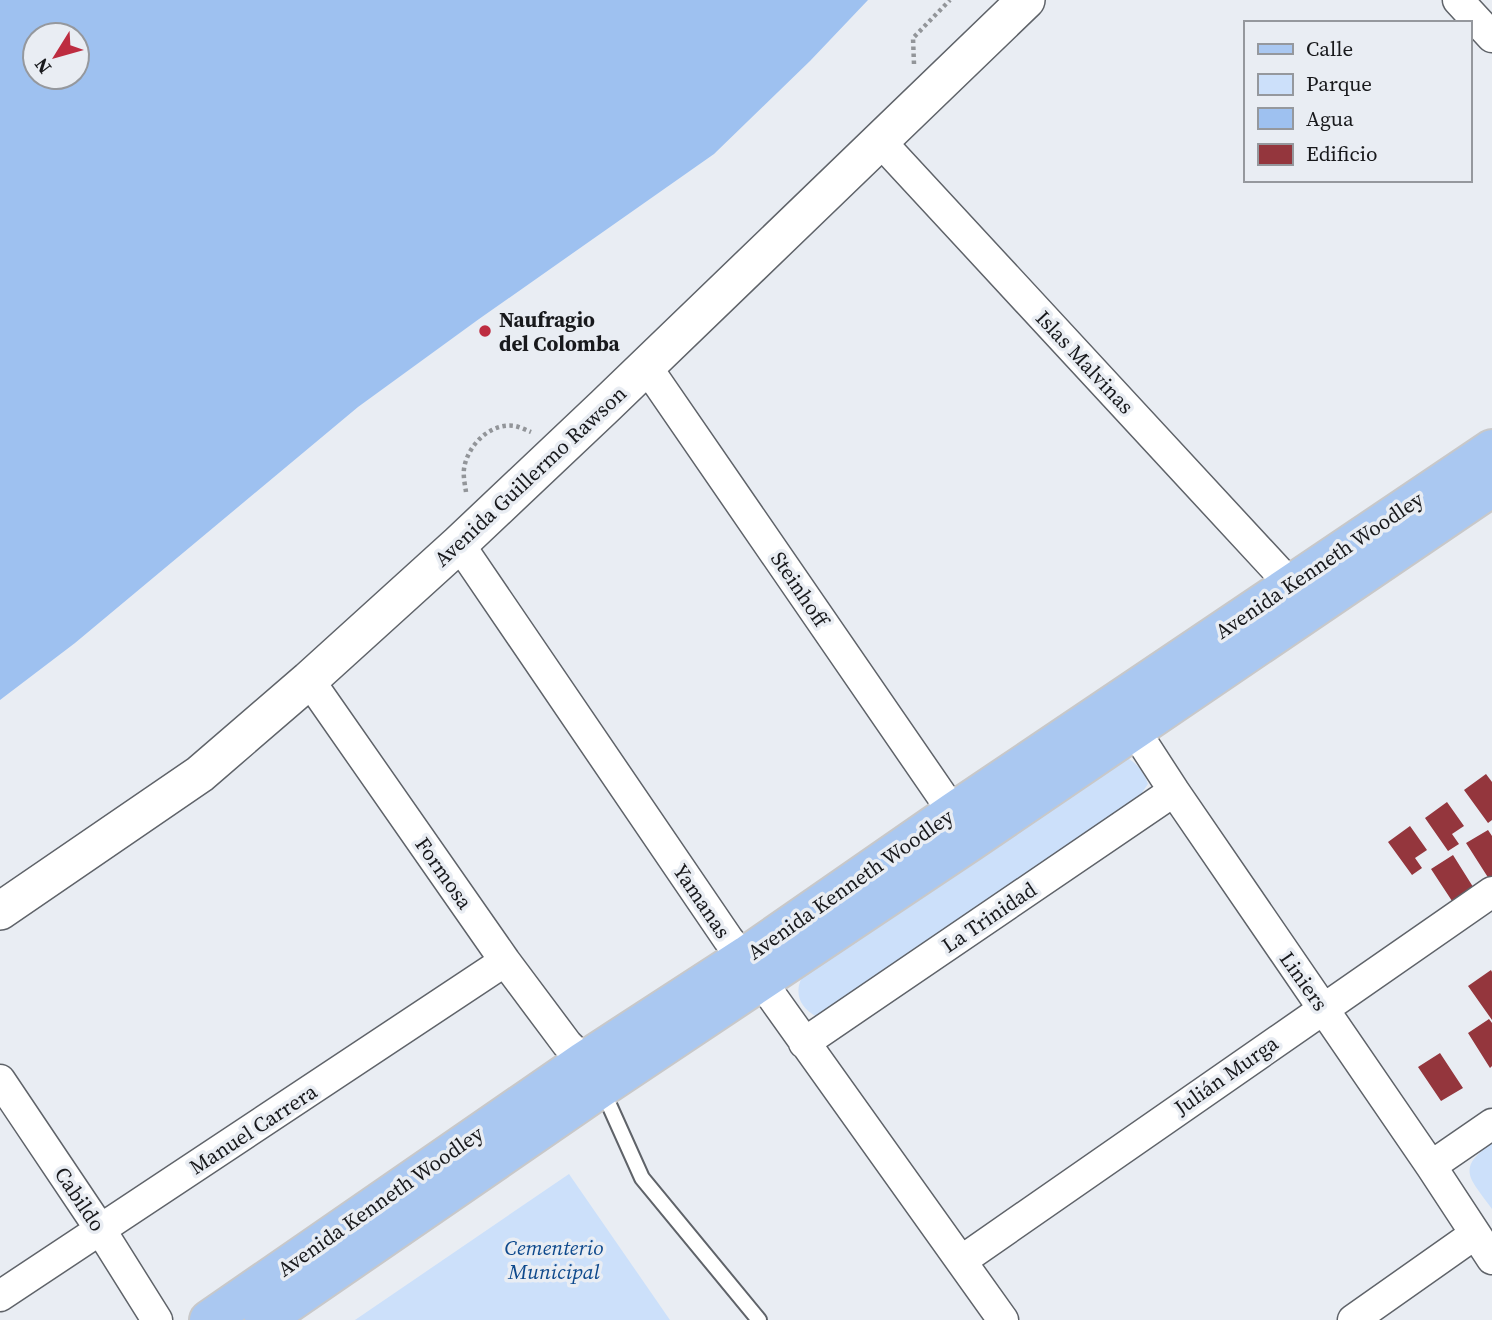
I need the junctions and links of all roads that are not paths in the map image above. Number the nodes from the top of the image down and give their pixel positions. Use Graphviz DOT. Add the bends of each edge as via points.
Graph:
graph roads {
  1 [pos="1026,0"];
  2 [pos="1458,0"];
  3 [pos="1492,37"];
  4 [pos="880,141"];
  5 [pos="646,366"];
  6 [pos="1492,449"];
  7 [pos="1492,487"];
  8 [pos="459,544"];
  9 [pos="1290,584"];
  10 [pos="309,680"];
  11 [pos="1126,716"];
  12 [pos="1174,792"];
  13 [pos="953,812"];
  14 [pos="1492,892"];
  15 [pos="0,911"];
  16 [pos="505,961"];
  17 [pos="752,970"];
  18 [pos="1323,1007"];
  19 [pos="804,1043"];
  20 [pos="593,1074"];
  21 [pos="0,1080"];
  22 [pos="1492,1124"];
  23 [pos="1431,1166"];
  24 [pos="100,1228"];
  25 [pos="1475,1234"];
  26 [pos="1492,1259"];
  27 [pos="961,1261"];
  28 [pos="0,1297"];
  29 [pos="157,1320"];
  30 [pos="209,1320"];
  31 [pos="264,1320"];
  32 [pos="759,1320"];
  33 [pos="1003,1320"];
  34 [pos="1353,1320"];
  1 -- 4 [label="street, Avenida Guillermo Rawson"];
  2 -- 3 [label="street"];
  4 -- 5 [label="street, Avenida Guillermo Rawson"];
  4 -- 9 [label="street, Islas Malvinas"];
  5 -- 8 [label="street, Avenida Guillermo Rawson"];
  5 -- 13 [label="street, Steinhoff"];
  6 -- 9 [label="main road, Avenida Kenneth Woodley"];
  7 -- 11 [label="main road, Avenida Kenneth Woodley"];
  8 -- 10 [label="street, Avenida Guillermo Rawson"];
  8 -- 17 [label="street, Yamanas"];
  9 -- 11 [label="main road, Avenida Kenneth Woodley"];
  10 -- 15 [label="street, Avenida Guillermo Rawson" via="200,774"];
  10 -- 16 [label="street, Formosa"];
  11 -- 12 [label="street, Liniers"];
  11 -- 13 [label="main road, Avenida Kenneth Woodley"];
  11 -- 17 [label="main road, Avenida Kenneth Woodley"];
  12 -- 18 [label="street, Liniers"];
  12 -- 19 [label="street, La Trinidad"];
  13 -- 17 [label="main road, Avenida Kenneth Woodley"];
  14 -- 18 [label="street, Julián Murga"];
  16 -- 20 [label="street, Formosa"];
  16 -- 24 [label="street, Manuel Carrera"];
  17 -- 19 [label="street, Yamanas"];
  17 -- 20 [label="main road, Avenida Kenneth Woodley"];
  18 -- 23 [label="street, Liniers"];
  18 -- 27 [label="street, Julián Murga"];
  19 -- 27 [label="street, Yamanas"];
  20 -- 30 [label="main road, Avenida Kenneth Woodley"];
  20 -- 31 [label="main road, Avenida Kenneth Woodley"];
  20 -- 32 [label="lane" via="642,1178"];
  21 -- 24 [label="street, Cabildo"];
  22 -- 23 [label="street"];
  23 -- 25 [label="street, Liniers"];
  24 -- 28 [label="street, Manuel Carrera"];
  24 -- 29 [label="street, Cabildo"];
  25 -- 26 [label="street, Liniers"];
  25 -- 34 [label="street"];
  27 -- 33 [label="street, Yamanas"];
}
